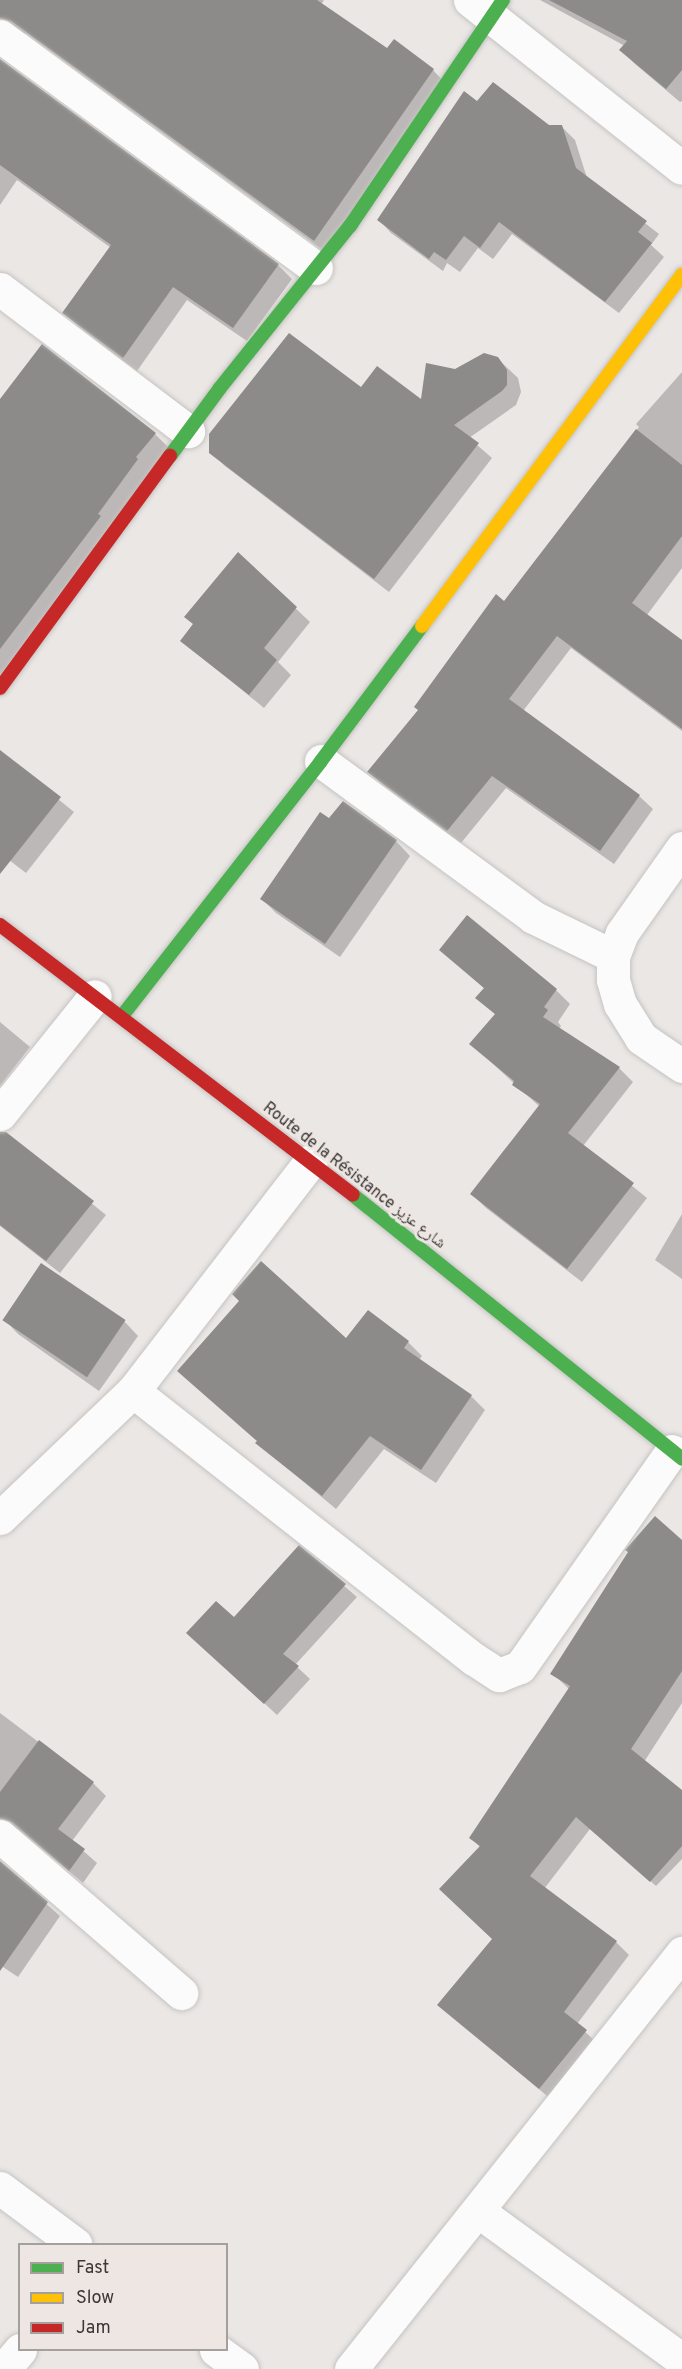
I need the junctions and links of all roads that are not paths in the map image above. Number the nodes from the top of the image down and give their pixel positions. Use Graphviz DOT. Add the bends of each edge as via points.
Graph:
graph roads {
  1 [pos="488,5"];
  2 [pos="0,36"];
  3 [pos="682,168"];
  4 [pos="316,268"];
  5 [pos="682,275"];
  6 [pos="0,289"];
  7 [pos="188,431"];
  8 [pos="0,688"];
  9 [pos="321,761"];
  10 [pos="682,848"];
  11 [pos="0,925"];
  12 [pos="614,956"];
  13 [pos="95,996"];
  14 [pos="122,1016"];
  15 [pos="682,1066"];
  16 [pos="0,1114"];
  17 [pos="311,1161"];
  18 [pos="133,1391"];
  19 [pos="677,1455"];
  20 [pos="0,1518"];
  21 [pos="0,1836"];
  22 [pos="682,1953"];
  23 [pos="181,1993"];
  24 [pos="0,2188"];
  25 [pos="478,2211"];
  26 [pos="74,2243"];
  27 [pos="18,2351"];
  28 [pos="219,2351"];
  29 [pos="682,2360"];
  30 [pos="4,2369"];
  31 [pos="242,2369"];
  32 [pos="351,2369"];
  1 -- 3 [label="street"];
  1 -- 4 [label="street" via="350,226"];
  2 -- 4 [label="street"];
  4 -- 7 [label="street"];
  5 -- 9 [label="street"];
  6 -- 7 [label="street"];
  7 -- 8 [label="street"];
  9 -- 12 [label="street" via="533,917"];
  9 -- 14 [label="street"];
  10 -- 12 [label="street" via="622,933"];
  11 -- 13 [label="street, Route de la Résistance شارع عزيز"];
  12 -- 15 [label="street" via="613,980 630,1024 641,1038"];
  13 -- 14 [label="street, Route de la Résistance شارع عزيز"];
  13 -- 16 [label="street"];
  14 -- 17 [label="street, Route de la Résistance شارع عزيز"];
  17 -- 18 [label="street"];
  17 -- 19 [label="street, Route de la Résistance شارع عزيز"];
  18 -- 19 [label="street" via="499,1675 520,1667"];
  18 -- 20 [label="street"];
  21 -- 23 [label="street"];
  22 -- 25 [label="street"];
  24 -- 26 [label="street"];
  25 -- 29 [label="street"];
  25 -- 32 [label="street"];
  27 -- 30 [label="street"];
  28 -- 31 [label="street"];
}
